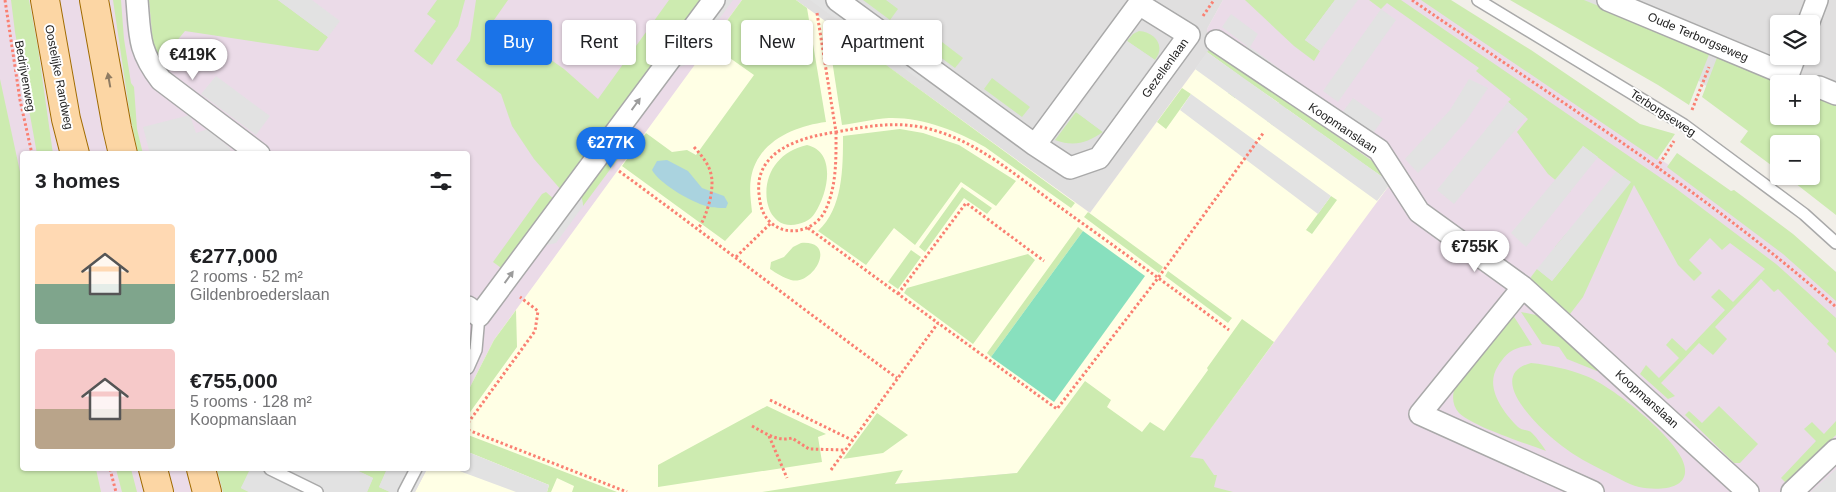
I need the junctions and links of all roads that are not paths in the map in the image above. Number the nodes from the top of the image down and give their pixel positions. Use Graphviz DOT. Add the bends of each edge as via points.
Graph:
graph roads {
  1 [pos="45,0"];
  2 [pos="94,0"];
  3 [pos="137,0"];
  4 [pos="714,0"];
  5 [pos="837,0"];
  6 [pos="1478,0"];
  7 [pos="1608,0"];
  8 [pos="1817,0"];
  9 [pos="1811,15"];
  10 [pos="1216,41"];
  11 [pos="1792,66"];
  12 [pos="1036,145"];
  13 [pos="74,151"];
  14 [pos="123,151"];
  15 [pos="255,151"];
  16 [pos="1836,243"];
  17 [pos="1523,287"];
  18 [pos="473,312"];
  19 [pos="470,364"];
  20 [pos="1836,450"];
  21 [pos="154,471"];
  22 [pos="202,471"];
  23 [pos="274,471"];
  24 [pos="415,471"];
  25 [pos="159,492"];
  26 [pos="207,492"];
  27 [pos="317,492"];
  28 [pos="404,492"];
  29 [pos="1593,492"];
  30 [pos="1748,492"];
  31 [pos="1792,492"];
  1 -- 13 [label="main road, Oostelijke Randweg"];
  14 -- 2 [label="main road, one-way"];
  3 -- 15 [label="street" via="142,48 149,65 161,80"];
  18 -- 4 [label="street, one-way" via="503,285"];
  5 -- 12 [label="street, Gezellenlaan"];
  6 -- 16 [label="lane, Terborgseweg" via="1684,125 1804,214"];
  7 -- 11 [label="street, Oude Terborgseweg"];
  8 -- 9 [label="street"];
  10 -- 17 [label="street, Koopmanslaan" via="1379,150 1419,212"];
  12 -- 12 [label="street, Gezellenlaan" via="1139,4 1190,35 1099,158 1070,168"];
  17 -- 29 [label="street" via="1420,414"];
  17 -- 30 [label="street, Koopmanslaan"];
  18 -- 19 [label="lane" via="476,350"];
  20 -- 31 [label="street"];
  21 -- 25 [label="main road"];
  22 -- 26 [label="main road"];
  23 -- 27 [label="lane"];
  24 -- 28 [label="lane"];
}
